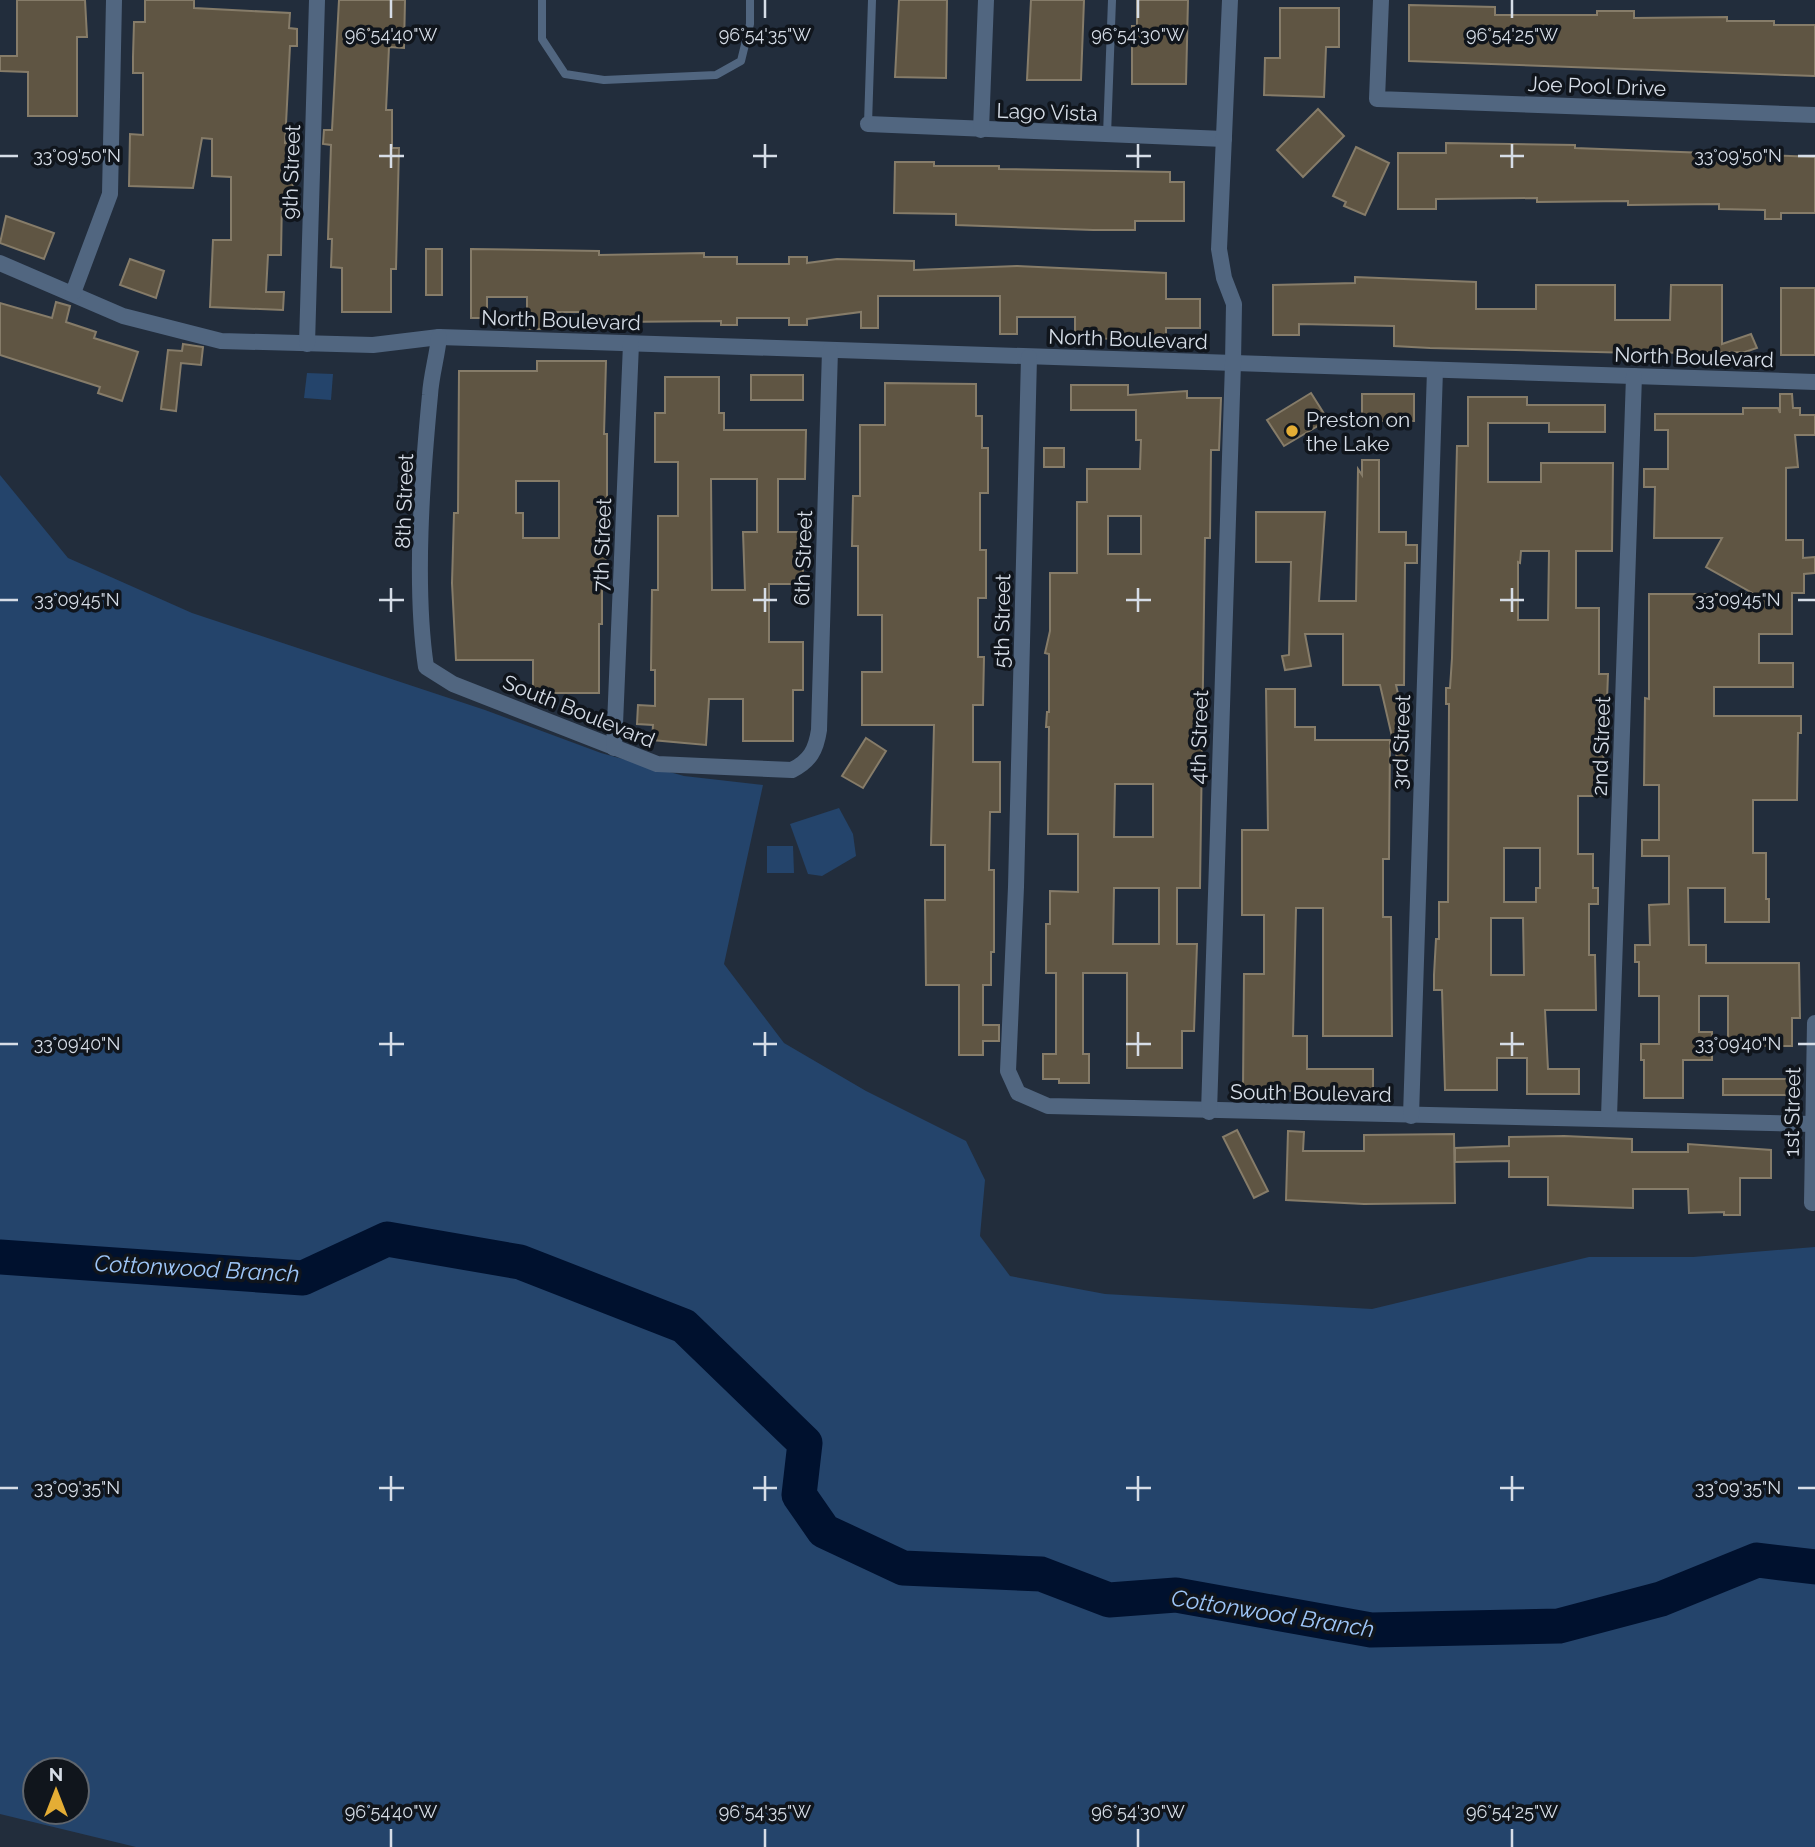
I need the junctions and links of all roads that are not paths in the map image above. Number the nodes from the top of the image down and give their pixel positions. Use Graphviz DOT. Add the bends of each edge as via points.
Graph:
graph roads {
  1 [pos="114,0"];
  2 [pos="317,0"];
  3 [pos="542,0"];
  4 [pos="750,0"];
  5 [pos="872,0"];
  6 [pos="986,0"];
  7 [pos="1112,0"];
  8 [pos="1230,0"];
  9 [pos="1381,0"];
  10 [pos="1815,115"];
  11 [pos="869,124"];
  12 [pos="981,130"];
  13 [pos="1107,135"];
  14 [pos="1224,139"];
  15 [pos="0,262"];
  16 [pos="73,293"];
  17 [pos="439,337"];
  18 [pos="307,344"];
  19 [pos="631,344"];
  20 [pos="830,350"];
  21 [pos="1029,357"];
  22 [pos="1233,363"];
  23 [pos="1435,370"];
  24 [pos="1634,376"];
  25 [pos="1815,382"];
  26 [pos="426,667"];
  27 [pos="614,748"];
  28 [pos="806,763"];
  29 [pos="1016,887"];
  30 [pos="1815,1023"];
  31 [pos="1209,1112"];
  32 [pos="1411,1116"];
  33 [pos="1609,1117"];
  34 [pos="1813,1124"];
  35 [pos="1812,1203"];
  1 -- 16 [label="street" via="110,194"];
  2 -- 18 [label="street, 9th Street"];
  3 -- 4 [label="lane" via="542,39 565,74 604,80 716,75 741,61 750,24"];
  5 -- 11 [label="lane"];
  6 -- 12 [label="street"];
  7 -- 13 [label="lane"];
  8 -- 14 [label="street, 4th Street"];
  9 -- 10 [label="street, Joe Pool Drive" via="1377,99"];
  11 -- 12 [label="street, Lago Vista"];
  12 -- 13 [label="street, Lago Vista"];
  13 -- 14 [label="street, Lago Vista"];
  14 -- 22 [label="street, 4th Street" via="1219,249 1234,304"];
  15 -- 16 [label="street, North Boulevard"];
  16 -- 18 [label="street, North Boulevard" via="123,316 220,341"];
  17 -- 18 [label="street, North Boulevard" via="373,345"];
  17 -- 19 [label="street, North Boulevard"];
  17 -- 26 [label="street, 8th Street" via="429,396 424,515 421,630"];
  19 -- 20 [label="street, North Boulevard"];
  19 -- 27 [label="street, 7th Street"];
  20 -- 21 [label="street, North Boulevard"];
  20 -- 28 [label="street, 6th Street" via="819,730 816,748"];
  21 -- 22 [label="street, North Boulevard"];
  21 -- 29 [label="street, 5th Street"];
  22 -- 23 [label="street, North Boulevard"];
  22 -- 31 [label="street, 4th Street"];
  23 -- 24 [label="street, North Boulevard"];
  23 -- 32 [label="street, 3rd Street"];
  24 -- 25 [label="street, North Boulevard"];
  24 -- 33 [label="street, 2nd Street"];
  26 -- 27 [label="street, South Boulevard" via="453,684"];
  27 -- 28 [label="street, South Boulevard" via="657,764 792,770"];
  29 -- 31 [label="street, South Boulevard" via="1008,1071 1018,1093 1048,1106"];
  30 -- 34 [label="street, 1st Street"];
  31 -- 32 [label="street, South Boulevard"];
  32 -- 33 [label="street, South Boulevard"];
  33 -- 34 [label="street, South Boulevard"];
  34 -- 35 [label="street, 1st Street"];
}
